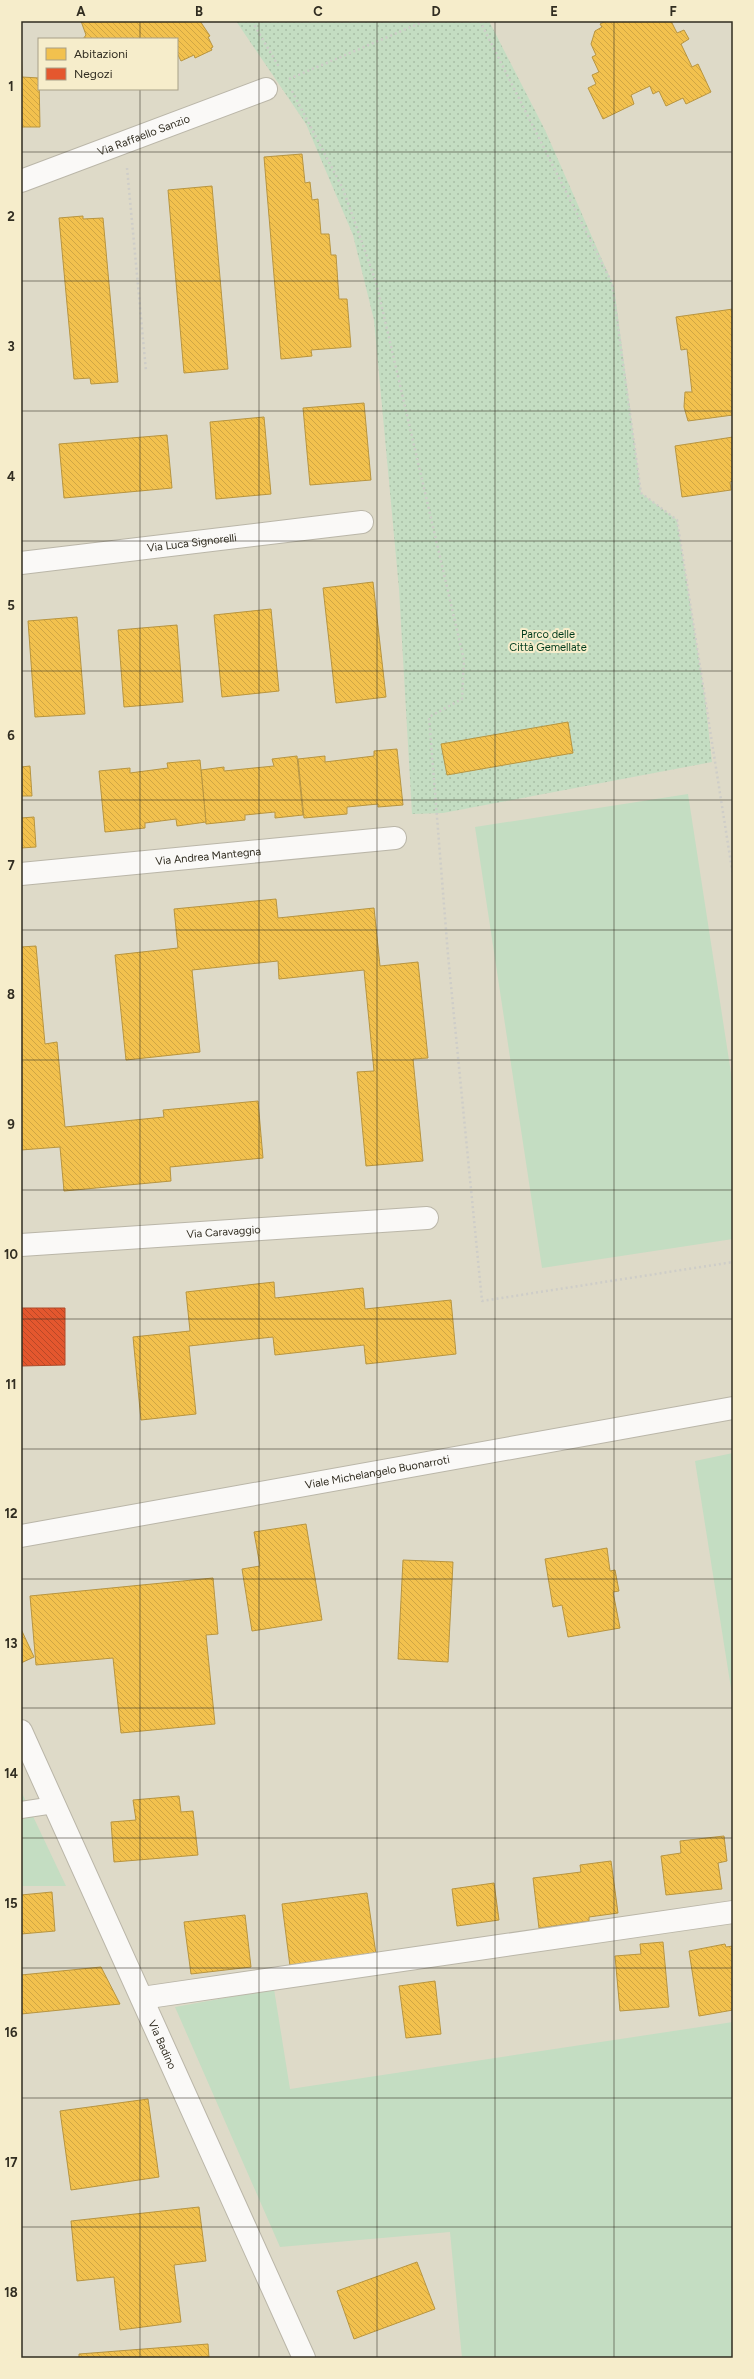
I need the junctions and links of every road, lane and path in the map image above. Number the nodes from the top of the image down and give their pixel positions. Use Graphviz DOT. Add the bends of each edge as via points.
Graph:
graph roads {
  1 [pos="252,21"];
  2 [pos="425,21"];
  3 [pos="480,21"];
  4 [pos="286,80"];
  5 [pos="266,88"];
  6 [pos="125,142"];
  7 [pos="21,181"];
  8 [pos="146,371"];
  9 [pos="362,522"];
  10 [pos="21,563"];
  11 [pos="396,838"];
  12 [pos="21,874"];
  13 [pos="733,876"];
  14 [pos="427,1218"];
  15 [pos="21,1246"];
  16 [pos="733,1262"];
  17 [pos="733,1408"];
  18 [pos="21,1536"];
  19 [pos="21,1731"];
  20 [pos="54,1805"];
  21 [pos="21,1810"];
  22 [pos="733,1912"];
  23 [pos="142,1998"];
  24 [pos="304,2358"];
  1 -- 4 [label="path"];
  2 -- 4 [label="path"];
  3 -- 13 [label="path" via="612,283 641,493 677,520"];
  4 -- 5 [label="path"];
  4 -- 16 [label="path" via="343,189 376,282 464,660 462,699 429,717 448,955 482,1300"];
  5 -- 6 [label="street, Via Raffaello Sanzio"];
  6 -- 7 [label="street, Via Raffaello Sanzio"];
  6 -- 8 [label="path"];
  9 -- 10 [label="street, Via Luca Signorelli"];
  11 -- 12 [label="street, Via Andrea Mantegna"];
  14 -- 15 [label="street, Via Caravaggio"];
  17 -- 18 [label="street, Viale Michelangelo Buonarroti"];
  19 -- 20 [label="street, Via Badino"];
  20 -- 21 [label="lane"];
  20 -- 23 [label="street, Via Badino"];
  22 -- 23 [label="street"];
  23 -- 24 [label="street, Via Badino"];
}
